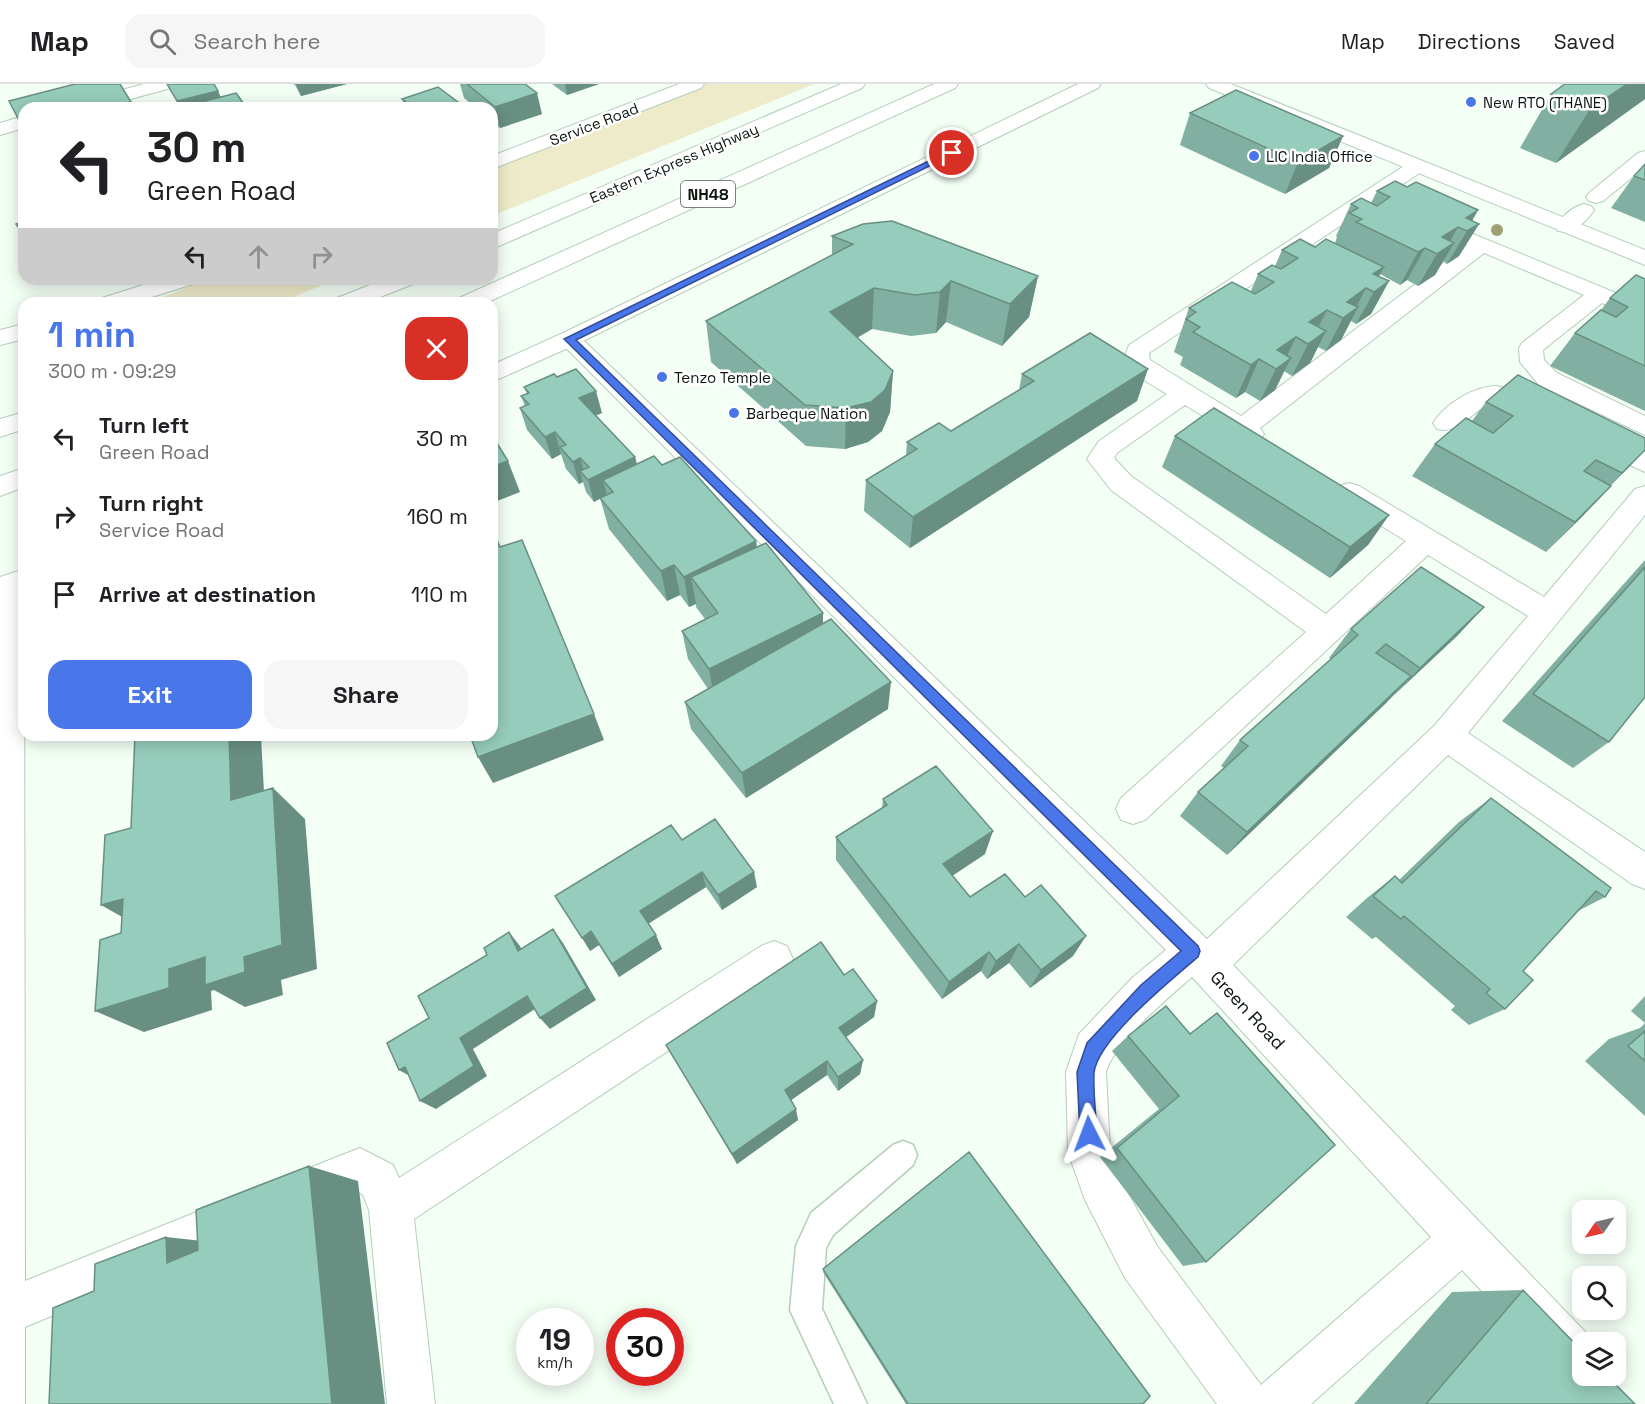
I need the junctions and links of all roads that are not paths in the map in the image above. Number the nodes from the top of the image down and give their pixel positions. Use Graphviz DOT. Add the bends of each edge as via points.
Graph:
graph roads {
  1 [pos="165,84"];
  2 [pos="695,84"];
  3 [pos="856,84"];
  4 [pos="949,84"];
  5 [pos="1092,84"];
  6 [pos="1215,84"];
  7 [pos="137,101"];
  8 [pos="18,124"];
  9 [pos="0,129"];
  10 [pos="1645,157"];
  11 [pos="498,161"];
  12 [pos="1417,166"];
  13 [pos="1566,226"];
  14 [pos="1442,227"];
  15 [pos="498,239"];
  16 [pos="1482,244"];
  17 [pos="1645,258"];
  18 [pos="166,285"];
  19 [pos="390,285"];
  20 [pos="1600,294"];
  21 [pos="129,297"];
  22 [pos="360,297"];
  23 [pos="480,297"];
  24 [pos="1645,313"];
  25 [pos="18,333"];
  26 [pos="0,338"];
  27 [pos="569,339"];
  28 [pos="498,371"];
  29 [pos="1185,393"];
  30 [pos="18,422"];
  31 [pos="1446,423"];
  32 [pos="1645,426"];
  33 [pos="0,428"];
  34 [pos="1242,429"];
  35 [pos="1273,447"];
  36 [pos="1645,463"];
  37 [pos="1324,478"];
  38 [pos="18,479"];
  39 [pos="0,486"];
  40 [pos="1645,496"];
  41 [pos="1426,540"];
  42 [pos="11,585"];
  43 [pos="1548,614"];
  44 [pos="1326,631"];
  45 [pos="1446,736"];
  46 [pos="1133,809"];
  47 [pos="1645,872"];
  48 [pos="1200,958"];
  49 [pos="774,959"];
  50 [pos="903,1155"];
  51 [pos="391,1209"];
  52 [pos="1463,1239"];
  53 [pos="2,1313"];
  54 [pos="1572,1352"];
  55 [pos="1,1404"];
  56 [pos="411,1404"];
  57 [pos="851,1404"];
  58 [pos="1246,1404"];
  59 [pos="1275,1404"];
  1 -- 7 [label="main road"];
  2 -- 11 [label="main road, Service Road"];
  3 -- 15 [label="main road, Eastern Express Highway / NH48"];
  4 -- 23 [label="main road, NH48"];
  5 -- 27 [label="main road"];
  6 -- 12 [label="main road"];
  8 -- 9 [label="main road"];
  10 -- 13 [label="main road"];
  12 -- 13 [label="main road"];
  12 -- 29 [label="main road" via="1381,201 1300,255 1138,350 1139,362 1146,370"];
  13 -- 17 [label="main road"];
  14 -- 16 [label="main road"];
  16 -- 20 [label="main road"];
  16 -- 34 [label="main road" via="1393,300"];
  18 -- 21 [label="main road"];
  19 -- 22 [label="main road"];
  20 -- 24 [label="main road"];
  20 -- 32 [label="main road" via="1531,348 1532,362 1548,379"];
  25 -- 26 [label="main road"];
  27 -- 28 [label="main road"];
  27 -- 48 [label="main road, Green Road"];
  29 -- 34 [label="main road"];
  29 -- 44 [label="main road" via="1108,447 1100,459 1121,483"];
  30 -- 33 [label="main road"];
  31 -- 36 [label="main road" via="1476,397 1490,393 1512,398"];
  34 -- 35 [label="main road"];
  37 -- 41 [label="main road"];
  38 -- 39 [label="main road"];
  40 -- 43 [label="main road"];
  41 -- 43 [label="main road"];
  41 -- 44 [label="main road"];
  42 -- 53 [label="main road"];
  43 -- 45 [label="main road"];
  44 -- 46 [label="main road"];
  45 -- 47 [label="main road"];
  45 -- 48 [label="main road"];
  48 -- 52 [label="main road, Green Road"];
  48 -- 58 [label="main road" via="1147,991 1093,1048 1086,1072 1089,1152 1100,1185 1141,1262"];
  49 -- 51 [label="main road"];
  50 -- 57 [label="lane" via="822,1224 811,1246 806,1310"];
  51 -- 53 [label="main road" via="378,1180 360,1168"];
  51 -- 56 [label="main road"];
  52 -- 54 [label="main road, Green Road"];
  52 -- 59 [label="main road"];
  53 -- 55 [label="main road"];
}
